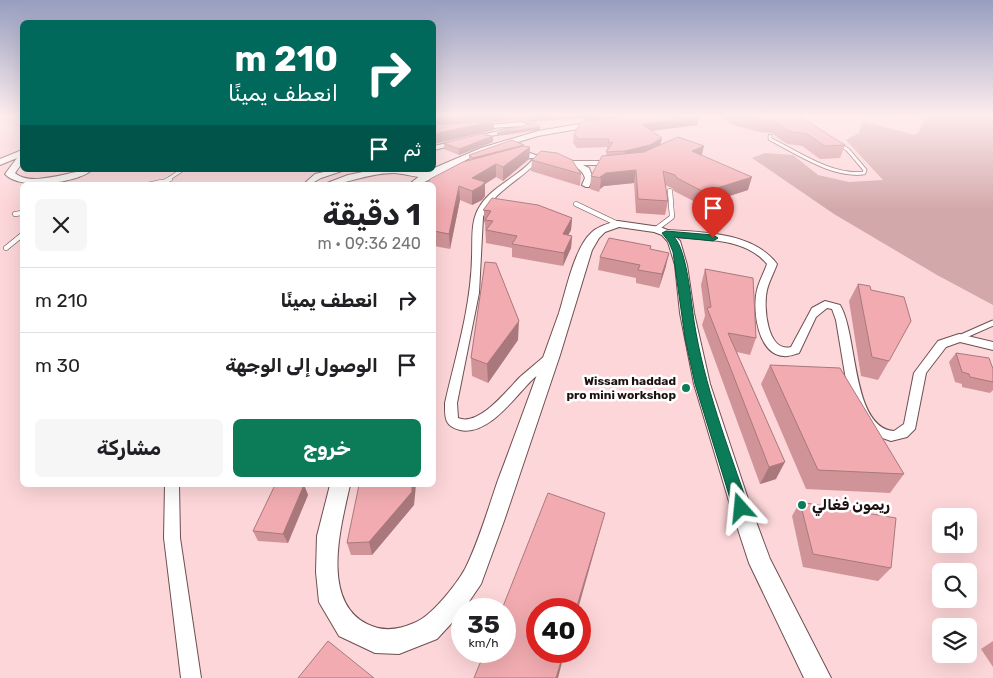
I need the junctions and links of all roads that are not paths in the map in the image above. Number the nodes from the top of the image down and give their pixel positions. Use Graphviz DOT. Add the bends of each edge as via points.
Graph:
graph roads {
  1 [pos="492,147"];
  2 [pos="785,147"];
  3 [pos="842,147"];
  4 [pos="20,154"];
  5 [pos="546,159"];
  6 [pos="20,160"];
  7 [pos="507,160"];
  8 [pos="0,162"];
  9 [pos="621,162"];
  10 [pos="574,163"];
  11 [pos="79,172"];
  12 [pos="179,172"];
  13 [pos="334,172"];
  14 [pos="368,172"];
  15 [pos="400,172"];
  16 [pos="435,172"];
  17 [pos="436,172"];
  18 [pos="459,172"];
  19 [pos="427,176"];
  20 [pos="168,181"];
  21 [pos="26,182"];
  22 [pos="26,182"];
  23 [pos="163,182"];
  24 [pos="310,182"];
  25 [pos="333,182"];
  26 [pos="418,182"];
  27 [pos="586,185"];
  28 [pos="670,191"];
  29 [pos="576,204"];
  30 [pos="20,213"];
  31 [pos="15,214"];
  32 [pos="618,224"];
  33 [pos="661,231"];
  34 [pos="20,237"];
  35 [pos="6,248"];
  36 [pos="993,323"];
  37 [pos="959,338"];
  38 [pos="993,346"];
  39 [pos="552,356"];
  40 [pos="172,487"];
  41 [pos="340,487"];
  42 [pos="191,678"];
  43 [pos="818,678"];
  1 -- 17 [label="street"];
  2 -- 3 [label="lane" via="831,170 864,173 865,170"];
  4 -- 8 [label="street"];
  5 -- 7 [label="street" via="526,155"];
  5 -- 10 [label="street"];
  5 -- 39 [label="street" via="492,198 481,212 477,231 477,276 451,403 452,421 466,425 482,420"];
  6 -- 21 [label="street" via="10,174 16,180"];
  9 -- 10 [label="street"];
  10 -- 27 [label="street" via="586,170"];
  11 -- 22 [label="street"];
  12 -- 20 [label="lane"];
  13 -- 24 [label="street"];
  14 -- 25 [label="street"];
  15 -- 19 [label="street"];
  16 -- 19 [label="street"];
  18 -- 19 [label="street"];
  19 -- 26 [label="street"];
  20 -- 23 [label="lane"];
  28 -- 33 [label="lane" via="672,217"];
  29 -- 32 [label="lane"];
  30 -- 31 [label="lane"];
  32 -- 33 [label="street"];
  32 -- 39 [label="street" via="601,230 586,250"];
  33 -- 37 [label="street" via="734,242 766,255 772,264 760,303 767,340 776,350 795,350 816,310 825,304 836,307 841,317 859,406 870,424 886,434 900,435 906,431 910,425 920,372 942,344"];
  33 -- 43 [label="street" via="674,241 678,252 691,338 702,384 747,526 760,563"];
  34 -- 35 [label="lane"];
  36 -- 37 [label="lane"];
  37 -- 38 [label="street"];
  39 -- 41 [label="street" via="473,576 453,605 428,630 399,642 375,641 348,627 331,602 327,572 328,536"];
  40 -- 42 [label="street" via="172,538"];
}
